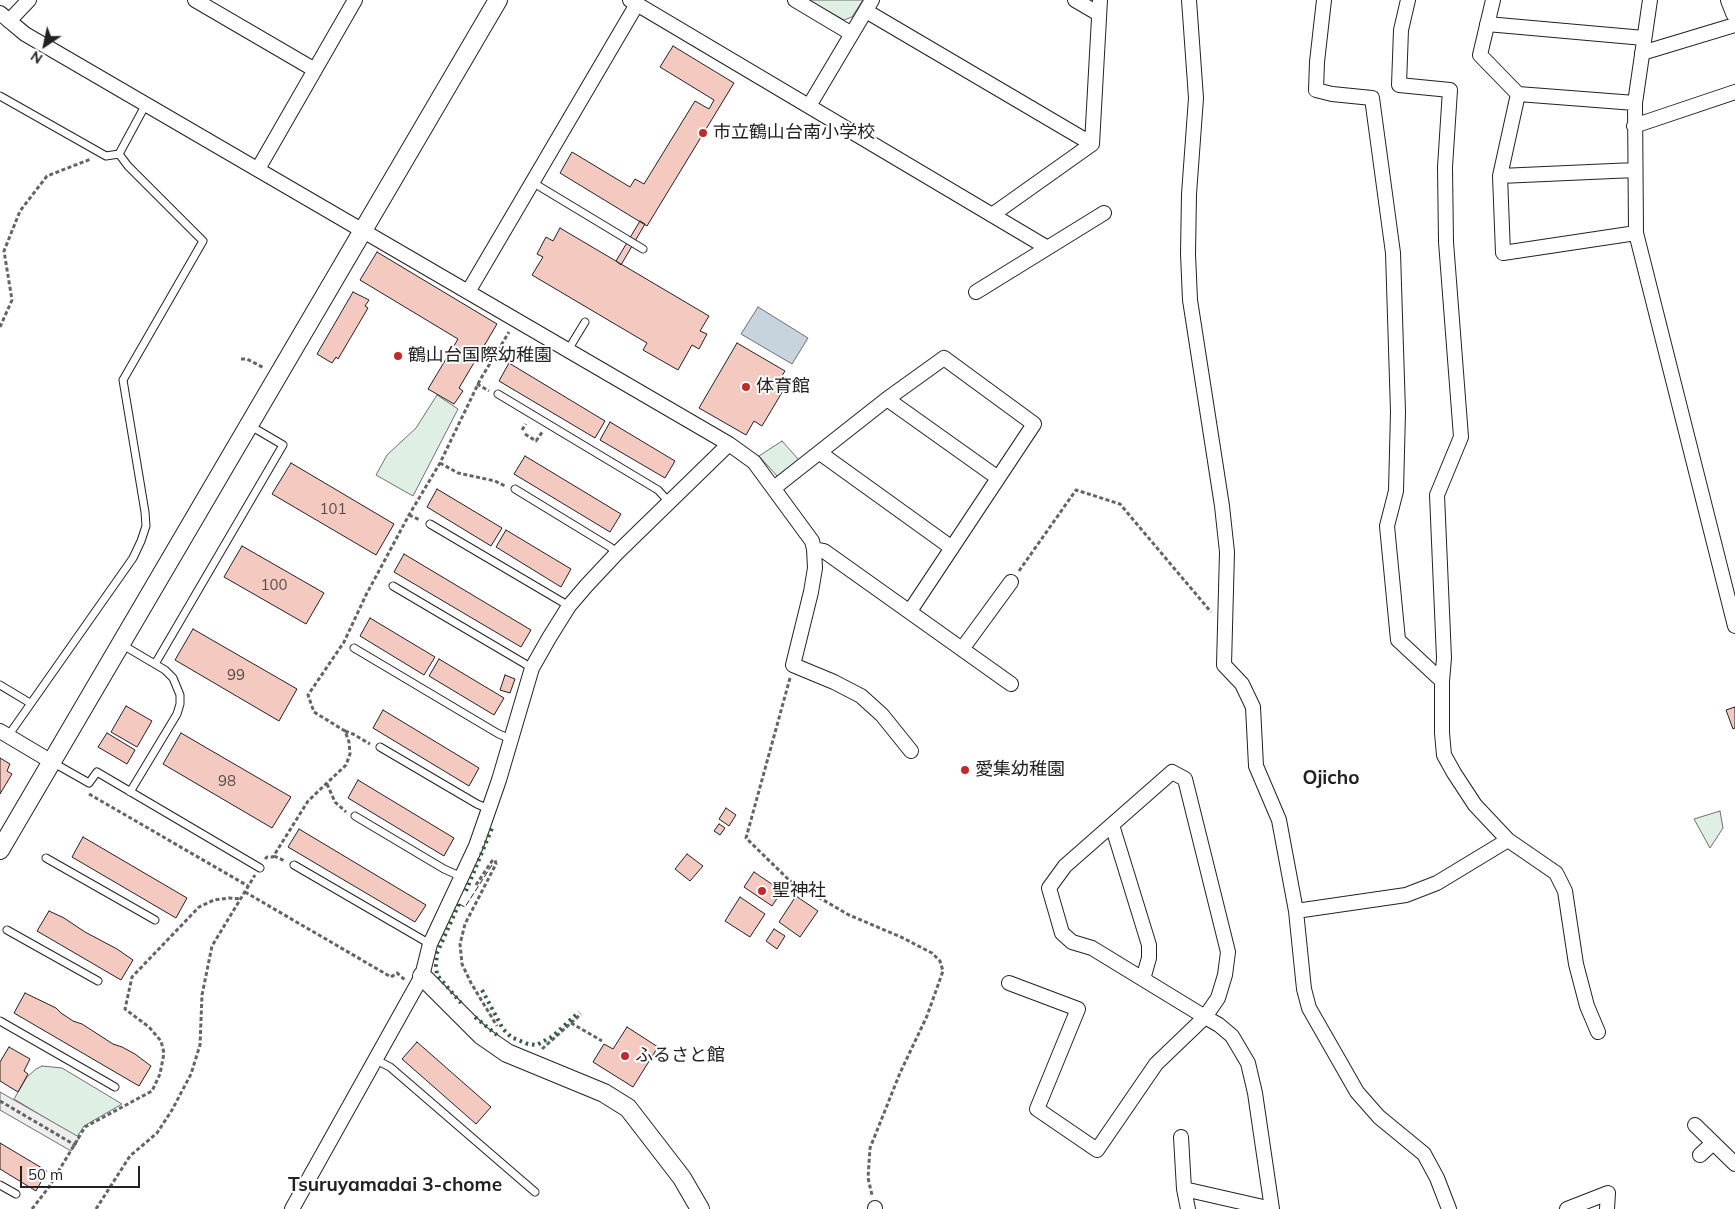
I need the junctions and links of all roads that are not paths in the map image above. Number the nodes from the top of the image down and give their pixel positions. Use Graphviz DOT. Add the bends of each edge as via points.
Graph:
graph roads {
  1 [pos="29,0"];
  2 [pos="195,0"];
  3 [pos="355,0"];
  4 [pos="498,0"];
  5 [pos="795,0"];
  6 [pos="1075,0"];
  7 [pos="1190,0"];
  8 [pos="1324,0"];
  9 [pos="1408,0"];
  10 [pos="1492,0"];
  11 [pos="1650,0"];
  12 [pos="1730,0"];
  13 [pos="634,2"];
  14 [pos="869,5"];
  15 [pos="1099,7"];
  16 [pos="1735,13"];
  17 [pos="4,17"];
  18 [pos="1487,24"];
  19 [pos="1735,25"];
  20 [pos="852,34"];
  21 [pos="1644,38"];
  22 [pos="1642,53"];
  23 [pos="315,70"];
  24 [pos="1735,92"];
  25 [pos="1518,94"];
  26 [pos="0,96"];
  27 [pos="1635,103"];
  28 [pos="147,104"];
  29 [pos="809,106"];
  30 [pos="1634,126"];
  31 [pos="1092,144"];
  32 [pos="119,154"];
  33 [pos="258,169"];
  34 [pos="1635,170"];
  35 [pos="1500,176"];
  36 [pos="532,182"];
  37 [pos="1104,213"];
  38 [pos="992,215"];
  39 [pos="364,230"];
  40 [pos="1636,233"];
  41 [pos="1046,248"];
  42 [pos="643,249"];
  43 [pos="468,292"];
  44 [pos="976,292"];
  45 [pos="585,322"];
  46 [pos="568,350"];
  47 [pos="498,394"];
  48 [pos="887,399"];
  49 [pos="249,425"];
  50 [pos="729,444"];
  51 [pos="820,453"];
  52 [pos="998,478"];
  53 [pos="774,488"];
  54 [pos="515,489"];
  55 [pos="669,502"];
  56 [pos="430,524"];
  57 [pos="952,548"];
  58 [pos="814,549"];
  59 [pos="617,553"];
  60 [pos="1011,582"];
  61 [pos="393,586"];
  62 [pos="569,606"];
  63 [pos="910,611"];
  64 [pos="1735,626"];
  65 [pos="120,643"];
  66 [pos="354,648"];
  67 [pos="962,649"];
  68 [pos="155,664"];
  69 [pos="532,668"];
  70 [pos="1442,681"];
  71 [pos="1011,684"];
  72 [pos="0,685"];
  73 [pos="30,703"];
  74 [pos="4,734"];
  75 [pos="510,739"];
  76 [pos="380,747"];
  77 [pos="910,750"];
  78 [pos="52,762"];
  79 [pos="130,792"];
  80 [pos="489,808"];
  81 [pos="355,816"];
  82 [pos="1112,825"];
  83 [pos="1508,840"];
  84 [pos="0,850"];
  85 [pos="46,858"];
  86 [pos="294,865"];
  87 [pos="260,868"];
  88 [pos="462,876"];
  89 [pos="1296,911"];
  90 [pos="155,920"];
  91 [pos="7,930"];
  92 [pos="430,944"];
  93 [pos="415,979"];
  94 [pos="1143,979"];
  95 [pos="98,981"];
  96 [pos="1009,983"];
  97 [pos="1205,1017"];
  98 [pos="0,1021"];
  99 [pos="1598,1032"];
  100 [pos="376,1060"];
  101 [pos="115,1088"];
  102 [pos="1695,1125"];
  103 [pos="1181,1137"];
  104 [pos="1712,1143"];
  105 [pos="1700,1155"];
  106 [pos="1735,1164"];
  107 [pos="0,1185"];
  108 [pos="1184,1189"];
  109 [pos="535,1192"];
  110 [pos="16,1194"];
  111 [pos="292,1209"];
  112 [pos="700,1209"];
  113 [pos="1188,1209"];
  114 [pos="1449,1209"];
  115 [pos="1567,1209"];
  116 [pos="1607,1209"];
  1 -- 17 [label="street"];
  2 -- 23 [label="street"];
  3 -- 23 [label="street"];
  4 -- 39 [label="street"];
  5 -- 20 [label="street"];
  6 -- 15 [label="street"];
  7 -- 89 [label="street" via="1196,98 1189,194 1190,300 1227,552 1224,665 1242,684 1253,707 1256,766 1279,820"];
  8 -- 70 [label="street" via="1316,90 1372,98 1393,253 1398,412 1396,491 1387,526 1398,640"];
  9 -- 70 [label="street" via="1401,30 1399,85 1450,90 1445,167 1446,242 1461,437 1437,495 1444,658"];
  10 -- 18 [label="street"];
  11 -- 21 [label="street"];
  12 -- 16 [label="street"];
  13 -- 29 [label="street"];
  13 -- 36 [label="street"];
  14 -- 20 [label="street"];
  14 -- 31 [label="street"];
  15 -- 31 [label="street"];
  17 -- 28 [label="street" via="26,34"];
  18 -- 21 [label="street"];
  18 -- 25 [label="street" via="1480,55"];
  19 -- 22 [label="street"];
  20 -- 29 [label="street"];
  21 -- 22 [label="street"];
  22 -- 27 [label="street"];
  23 -- 33 [label="street"];
  24 -- 30 [label="street"];
  25 -- 27 [label="street"];
  25 -- 35 [label="street"];
  26 -- 32 [label="lane" via="106,156"];
  27 -- 30 [label="street"];
  28 -- 32 [label="lane"];
  28 -- 33 [label="street"];
  29 -- 38 [label="street"];
  30 -- 34 [label="street"];
  31 -- 38 [label="street"];
  32 -- 73 [label="lane" via="203,240 123,380 145,512 146,526 141,541"];
  33 -- 39 [label="street"];
  34 -- 35 [label="street"];
  34 -- 40 [label="street"];
  35 -- 40 [label="street" via="1503,252"];
  36 -- 42 [label="lane"];
  36 -- 43 [label="street"];
  37 -- 41 [label="street"];
  38 -- 41 [label="street"];
  39 -- 43 [label="street"];
  39 -- 49 [label="street"];
  40 -- 64 [label="street"];
  41 -- 44 [label="street"];
  43 -- 46 [label="street"];
  45 -- 46 [label="lane"];
  46 -- 50 [label="street"];
  47 -- 55 [label="lane" via="658,490"];
  48 -- 51 [label="street"];
  48 -- 52 [label="street"];
  48 -- 52 [label="street" via="944,358 1034,424"];
  49 -- 65 [label="street"];
  49 -- 68 [label="lane" via="284,445"];
  50 -- 53 [label="street" via="754,462"];
  50 -- 55 [label="street"];
  51 -- 53 [label="street"];
  51 -- 57 [label="street"];
  52 -- 57 [label="street"];
  53 -- 58 [label="street" via="812,541"];
  54 -- 59 [label="lane"];
  55 -- 59 [label="street"];
  56 -- 62 [label="lane"];
  57 -- 63 [label="street"];
  58 -- 63 [label="street" via="824,551"];
  58 -- 77 [label="street" via="815,568 793,665 861,696 882,715"];
  59 -- 62 [label="street"];
  60 -- 67 [label="street"];
  61 -- 69 [label="lane"];
  62 -- 69 [label="street"];
  63 -- 67 [label="street"];
  65 -- 68 [label="lane"];
  65 -- 78 [label="street"];
  66 -- 75 [label="lane"];
  67 -- 71 [label="street"];
  68 -- 79 [label="lane" via="173,678 180,704"];
  69 -- 75 [label="street"];
  70 -- 83 [label="street" via="1444,755 1475,805"];
  72 -- 73 [label="lane"];
  73 -- 74 [label="lane"];
  74 -- 78 [label="street"];
  75 -- 80 [label="street"];
  76 -- 80 [label="lane"];
  78 -- 79 [label="lane" via="89,783 97,772"];
  78 -- 84 [label="street"];
  79 -- 87 [label="lane"];
  80 -- 88 [label="street"];
  81 -- 88 [label="lane" via="444,869"];
  82 -- 94 [label="street" via="1149,945"];
  82 -- 94 [label="street" via="1065,866 1049,888 1062,933 1072,942 1092,948"];
  82 -- 97 [label="street" via="1172,772 1185,779 1228,952 1218,998"];
  83 -- 89 [label="street" via="1437,883 1406,895"];
  83 -- 99 [label="street" via="1556,873 1565,891 1576,964"];
  85 -- 90 [label="lane"];
  86 -- 92 [label="lane"];
  88 -- 92 [label="street"];
  89 -- 114 [label="street" via="1309,1008 1357,1092 1379,1117 1424,1154"];
  91 -- 95 [label="lane"];
  92 -- 93 [label="street"];
  93 -- 100 [label="street"];
  93 -- 112 [label="street" via="507,1053 604,1093 628,1108 682,1178"];
  94 -- 97 [label="street"];
  96 -- 97 [label="street" via="1078,1009 1037,1109 1097,1150 1156,1064"];
  97 -- 108 [label="street" via="1232,1036 1248,1062 1272,1209"];
  98 -- 101 [label="lane"];
  100 -- 109 [label="lane" via="390,1067"];
  100 -- 111 [label="street"];
  102 -- 104 [label="street"];
  103 -- 108 [label="street"];
  104 -- 105 [label="street"];
  104 -- 106 [label="street"];
  107 -- 110 [label="lane"];
  108 -- 113 [label="street"];
  115 -- 116 [label="street" via="1608,1193"];
}
